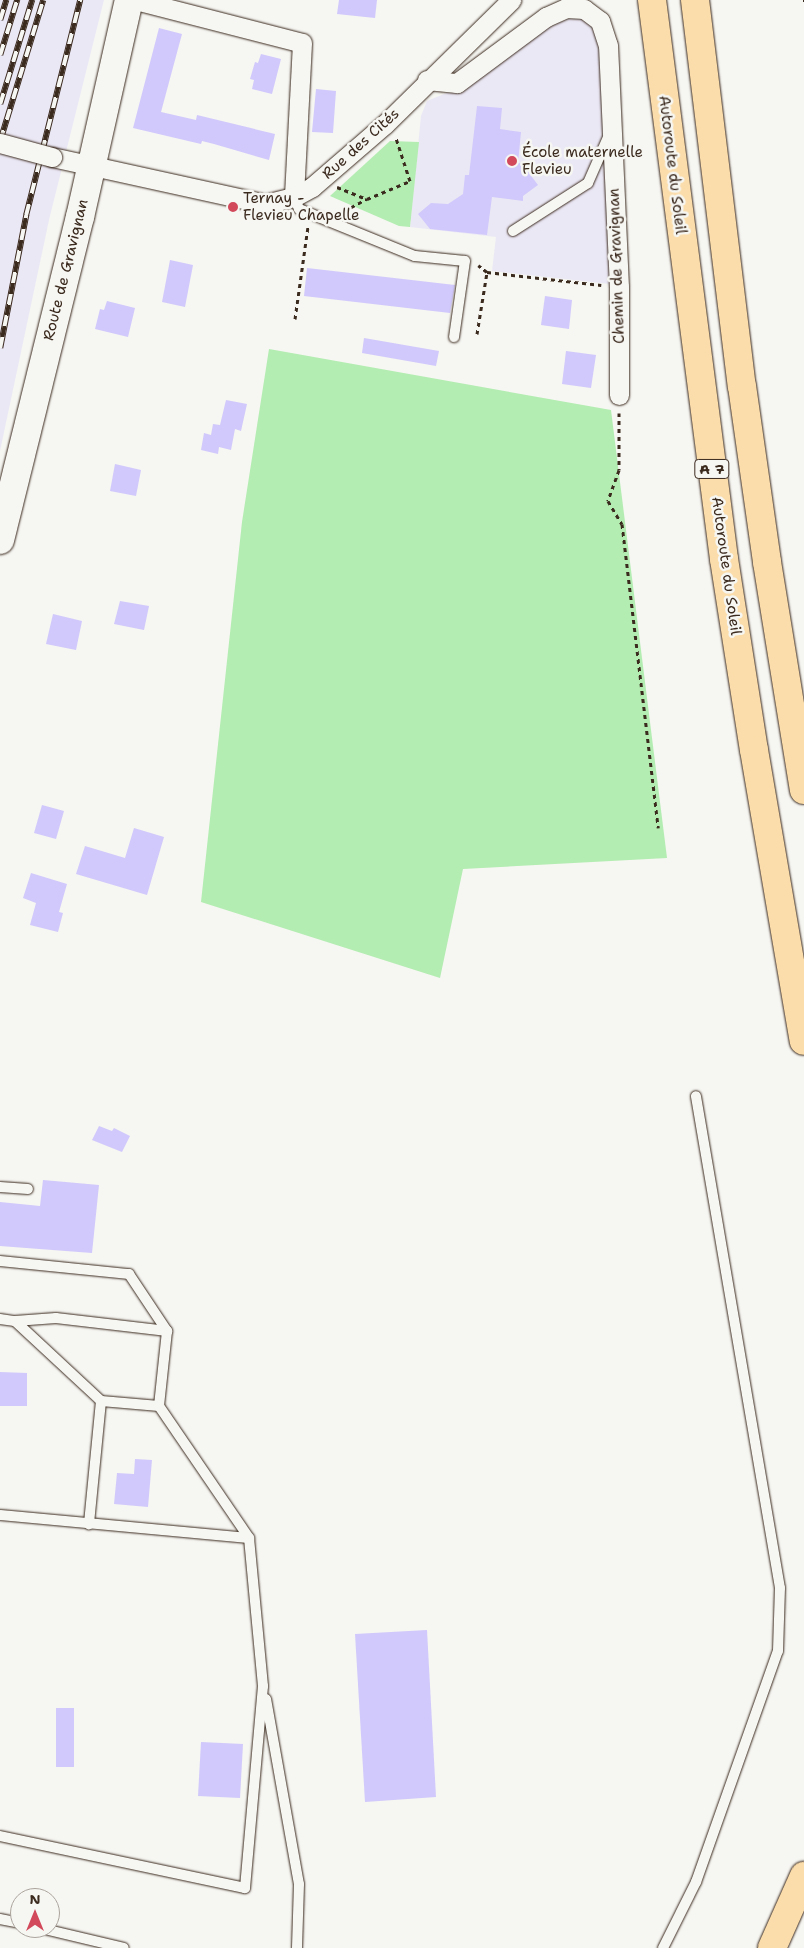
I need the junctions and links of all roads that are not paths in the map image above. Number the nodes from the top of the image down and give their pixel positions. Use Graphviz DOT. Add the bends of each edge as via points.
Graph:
graph roads {
  1 [pos="130,0"];
  2 [pos="135,0"];
  3 [pos="511,0"];
  4 [pos="652,0"];
  5 [pos="695,0"];
  6 [pos="427,80"];
  7 [pos="612,132"];
  8 [pos="0,144"];
  9 [pos="91,164"];
  10 [pos="294,198"];
  11 [pos="513,231"];
  12 [pos="454,337"];
  13 [pos="619,395"];
  14 [pos="0,540"];
  15 [pos="804,790"];
  16 [pos="804,1041"];
  17 [pos="696,1096"];
  18 [pos="0,1187"];
  19 [pos="28,1189"];
  20 [pos="0,1260"];
  21 [pos="0,1319"];
  22 [pos="15,1321"];
  23 [pos="167,1331"];
  24 [pos="101,1401"];
  25 [pos="159,1406"];
  26 [pos="0,1515"];
  27 [pos="90,1524"];
  28 [pos="249,1538"];
  29 [pos="263,1686"];
  30 [pos="0,1836"];
  31 [pos="804,1876"];
  32 [pos="60,1933"];
  33 [pos="124,1948"];
  34 [pos="296,1948"];
  35 [pos="663,1948"];
  36 [pos="772,1948"];
  1 -- 9 [label="street, Route de Gravignan"];
  2 -- 10 [label="street" via="302,43"];
  3 -- 6 [label="street, Rue des Cités"];
  4 -- 16 [label="highway, Autoroute du Soleil / A 7" via="724,559"];
  5 -- 15 [label="highway, A 7" via="746,415"];
  6 -- 7 [label="street, Chemin de Gravignan" via="457,82 546,17 566,8 584,9 600,21 608,45"];
  6 -- 10 [label="street, Rue des Cités" via="327,175"];
  7 -- 11 [label="lane" via="606,138 588,183"];
  7 -- 13 [label="street, Chemin de Gravignan" via="619,287"];
  8 -- 9 [label="street, Rue des Cités, bridge"];
  9 -- 10 [label="street, Rue des Cités" via="265,204"];
  9 -- 14 [label="street, Route de Gravignan"];
  10 -- 12 [label="lane" via="299,210 415,256 465,261"];
  17 -- 35 [label="lane" via="780,1588 778,1651 696,1882"];
  18 -- 19 [label="lane"];
  20 -- 23 [label="lane" via="129,1274"];
  21 -- 22 [label="lane"];
  22 -- 23 [label="lane" via="56,1318"];
  22 -- 24 [label="lane"];
  23 -- 25 [label="lane"];
  24 -- 25 [label="lane"];
  24 -- 27 [label="lane"];
  25 -- 28 [label="lane"];
  26 -- 27 [label="lane"];
  27 -- 28 [label="lane"];
  28 -- 29 [label="lane"];
  29 -- 30 [label="lane" via="245,1888"];
  29 -- 34 [label="lane" via="299,1884"];
  31 -- 36 [label="highway"];
  32 -- 33 [label="lane"];
}
